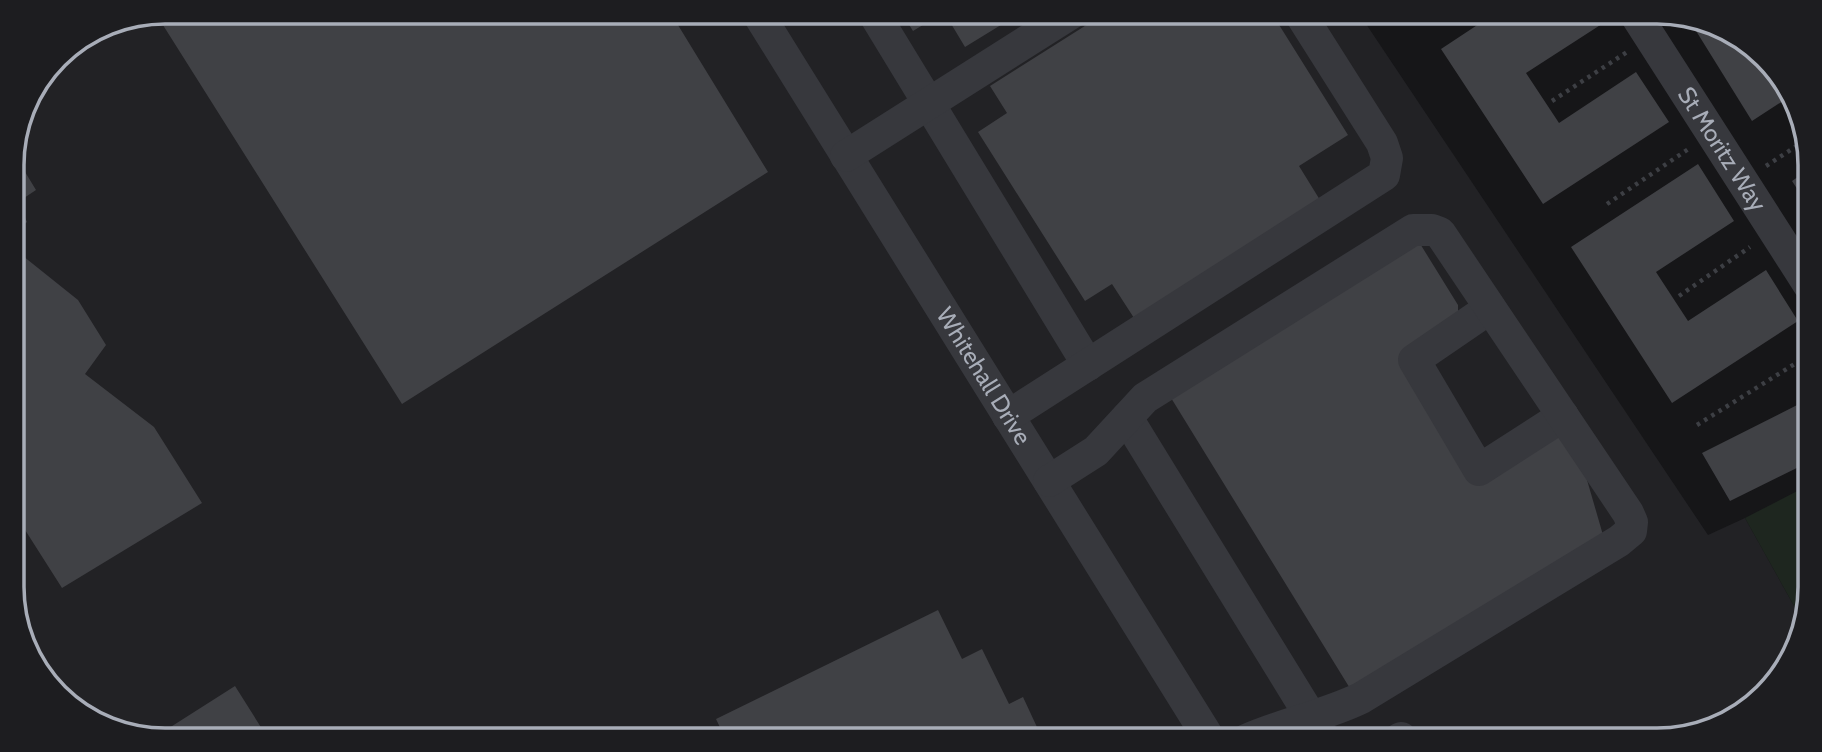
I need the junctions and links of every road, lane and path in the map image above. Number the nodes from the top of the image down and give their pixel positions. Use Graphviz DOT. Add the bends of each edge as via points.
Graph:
graph roads {
  1 [pos="1053,24"];
  2 [pos="1307,24"];
  3 [pos="1642,24"];
  4 [pos="765,25"];
  5 [pos="880,25"];
  6 [pos="1636,47"];
  7 [pos="1552,101"];
  8 [pos="928,104"];
  9 [pos="1700,142"];
  10 [pos="1796,147"];
  11 [pos="846,156"];
  12 [pos="1766,167"];
  13 [pos="1607,204"];
  14 [pos="1753,246"];
  15 [pos="1798,268"];
  16 [pos="1679,296"];
  17 [pos="1490,308"];
  18 [pos="1798,362"];
  19 [pos="1088,365"];
  20 [pos="1008,416"];
  21 [pos="1563,416"];
  22 [pos="1127,418"];
  23 [pos="1698,425"];
  24 [pos="1049,481"];
  25 [pos="1202,727"];
  26 [pos="1319,727"];
  27 [pos="1318,728"];
  1 -- 8 [label="street"];
  2 -- 19 [label="street" via="1382,143 1387,158 1384,176"];
  3 -- 15 [label="street, St Moritz Way"];
  4 -- 11 [label="street, Whitehall Drive"];
  5 -- 8 [label="street"];
  6 -- 7 [label="path"];
  8 -- 11 [label="street"];
  8 -- 19 [label="street"];
  9 -- 13 [label="path"];
  10 -- 12 [label="path"];
  11 -- 20 [label="street, Whitehall Drive"];
  14 -- 16 [label="path"];
  17 -- 21 [label="street"];
  17 -- 21 [label="street" via="1414,360 1479,470"];
  17 -- 22 [label="street" via="1440,233 1413,230 1145,398"];
  18 -- 23 [label="path"];
  19 -- 20 [label="street"];
  20 -- 24 [label="street, Whitehall Drive"];
  21 -- 26 [label="street" via="1628,513 1631,531 1335,711"];
  22 -- 24 [label="street" via="1096,451"];
  22 -- 27 [label="street"];
  24 -- 25 [label="street, Whitehall Drive"];
}
